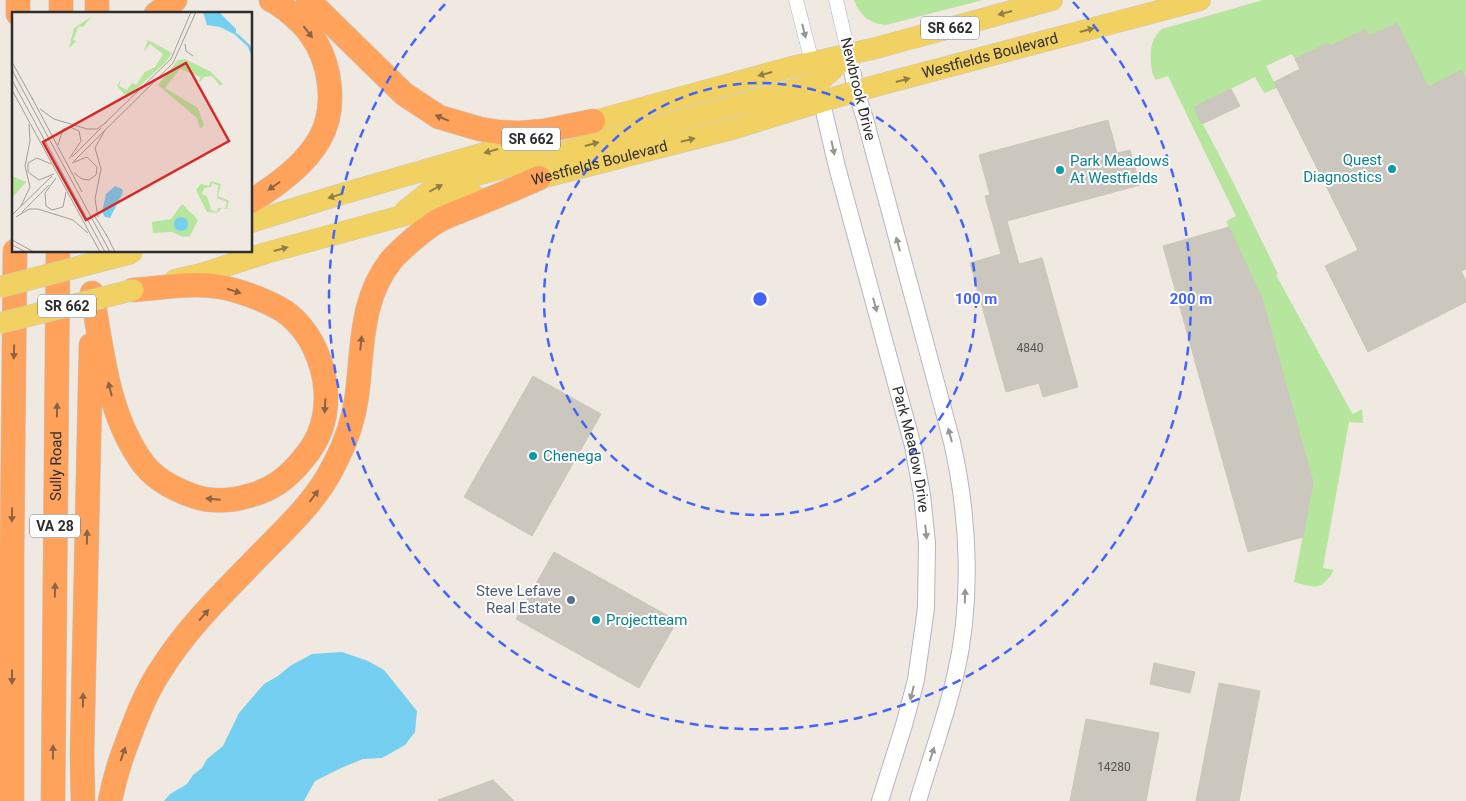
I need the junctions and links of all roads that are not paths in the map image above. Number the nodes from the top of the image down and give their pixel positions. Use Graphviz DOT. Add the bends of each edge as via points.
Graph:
graph roads {
  1 [pos="175,0"];
  2 [pos="272,0"];
  3 [pos="308,0"];
  4 [pos="796,0"];
  5 [pos="836,0"];
  6 [pos="1052,0"];
  7 [pos="1200,0"];
  8 [pos="159,12"];
  9 [pos="848,55"];
  10 [pos="812,62"];
  11 [pos="856,91"];
  12 [pos="820,92"];
  13 [pos="593,121"];
  14 [pos="539,178"];
  15 [pos="252,200"];
  16 [pos="396,217"];
  17 [pos="252,222"];
  18 [pos="15,252"];
  19 [pos="58,252"];
  20 [pos="93,252"];
  21 [pos="136,252"];
  22 [pos="0,287"];
  23 [pos="133,290"];
  24 [pos="92,293"];
  25 [pos="0,323"];
  26 [pos="12,801"];
  27 [pos="53,801"];
  28 [pos="83,801"];
  29 [pos="110,801"];
  30 [pos="880,801"];
  31 [pos="918,801"];
  1 -- 8 [label="highway"];
  2 -- 15 [label="highway, one-way" via="298,20 316,42 327,70 329,110 319,140 306,158"];
  13 -- 3 [label="highway, one-way" via="519,133 480,130 439,118 404,94"];
  4 -- 10 [label="street, one-way"];
  5 -- 9 [label="street, Newbrook Drive"];
  6 -- 9 [label="main road, SR 662, one-way"];
  11 -- 7 [label="main road, Westfields Boulevard / SR 662, one-way"];
  9 -- 10 [label="main road, SR 662"];
  9 -- 11 [label="street, Newbrook Drive"];
  9 -- 12 [label="main road"];
  10 -- 12 [label="street"];
  10 -- 13 [label="main road, SR 662, one-way"];
  11 -- 12 [label="main road, Westfields Boulevard / SR 662"];
  31 -- 11 [label="street, Newbrook Drive, one-way" via="955,676 961,640 966,540 962,490 952,442"];
  14 -- 12 [label="main road, Westfields Boulevard / SR 662, one-way" via="732,129"];
  16 -- 12 [label="main road, one-way" via="436,186"];
  12 -- 30 [label="street, Park Meadow Drive, one-way" via="837,167 913,446 927,544 926,608 916,680"];
  13 -- 17 [label="main road, SR 662, one-way"];
  14 -- 16 [label="main road, Westfields Boulevard / SR 662"];
  29 -- 14 [label="highway, one-way" via="137,715 159,672 218,598 301,512 326,480 341,452 356,396 366,310 382,273 404,247 434,224"];
  23 -- 16 [label="main road, Westfields Boulevard / SR 662, one-way" via="201,274"];
  18 -- 26 [label="highway, VA 28, one-way"];
  27 -- 19 [label="highway, Sully Road / VA 28, one-way"];
  20 -- 24 [label="highway"];
  21 -- 22 [label="main road, SR 662, bridge"];
  23 -- 24 [label="highway, one-way" via="192,285 219,287 269,303 294,320 320,360 326,393 325,416 314,446 284,480 260,493 215,500 184,493 141,462 121,423 111,391"];
  23 -- 25 [label="main road, Westfields Boulevard / SR 662, bridge"];
  28 -- 24 [label="highway, one-way"];
}
